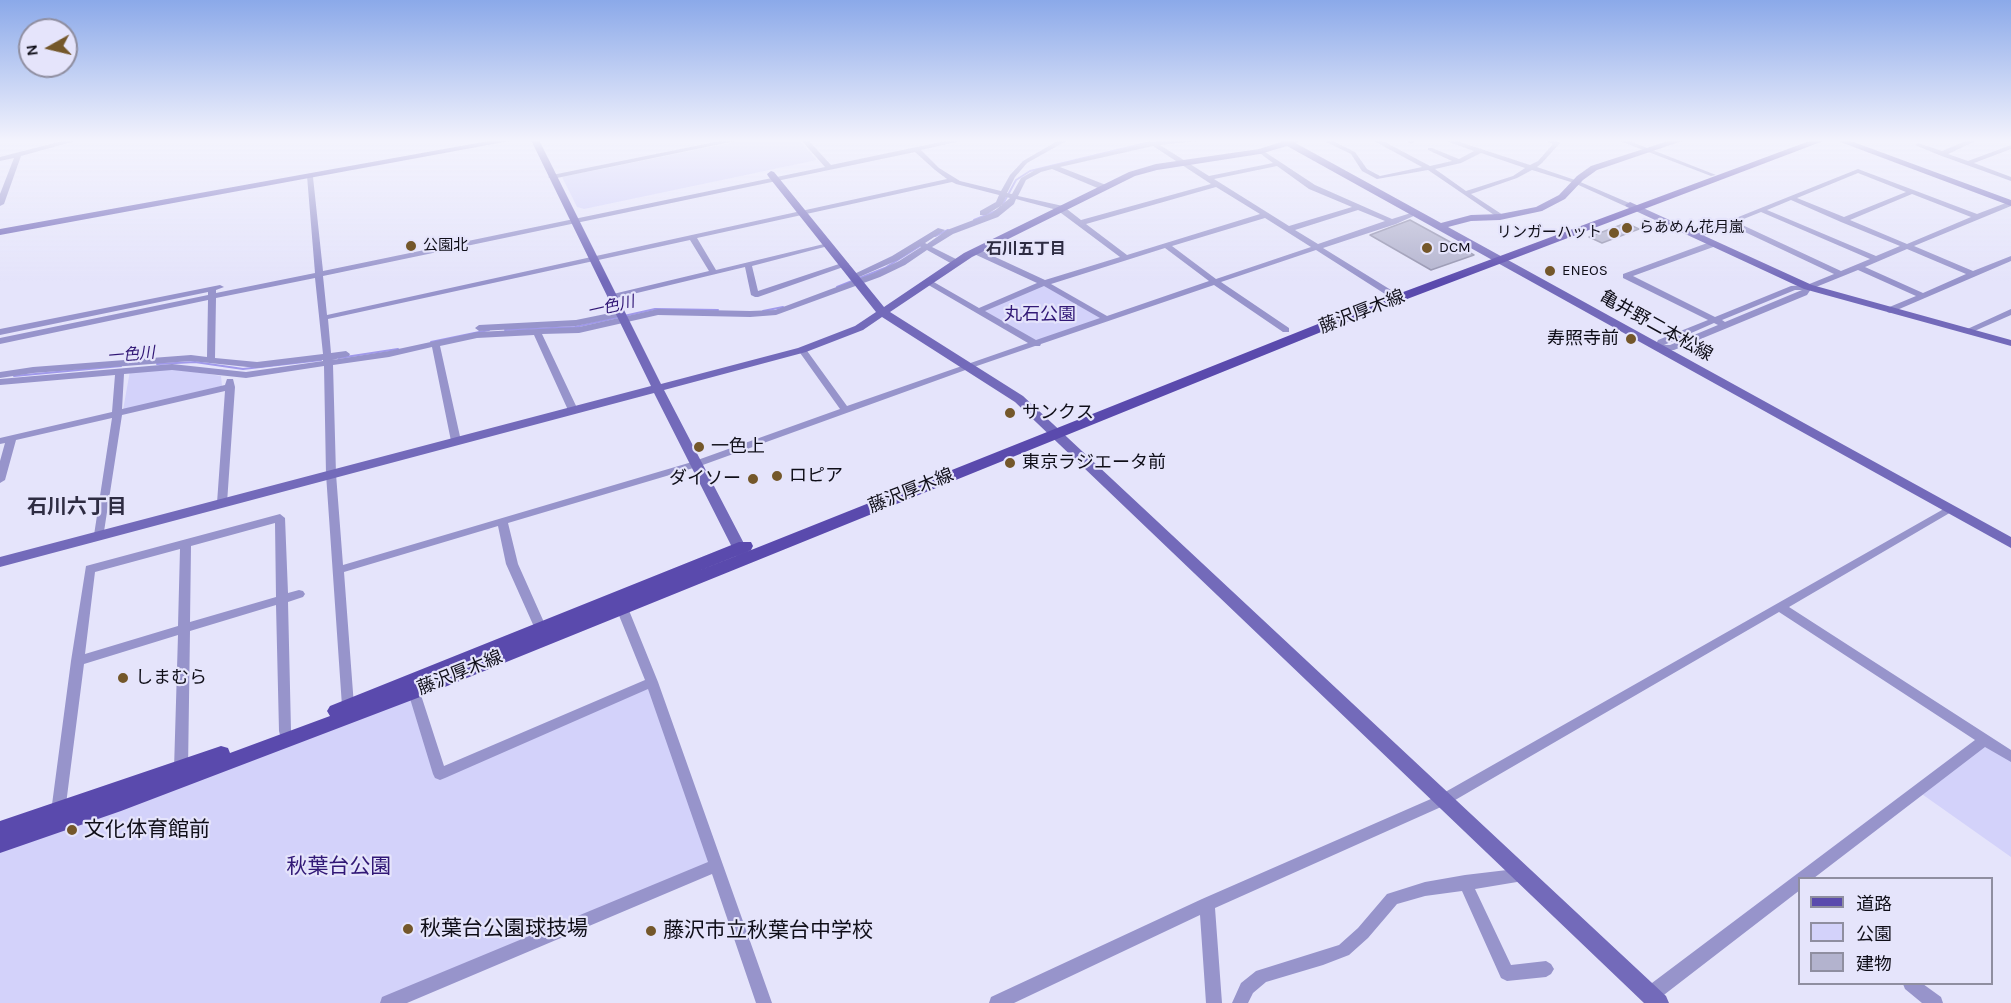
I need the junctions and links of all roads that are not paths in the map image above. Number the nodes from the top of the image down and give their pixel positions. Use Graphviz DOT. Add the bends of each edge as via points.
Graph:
graph roads {
  1 [pos="6,187"];
  2 [pos="254,187"];
  3 [pos="310,187"];
  4 [pos="557,187"];
  5 [pos="726,187"];
  6 [pos="782,187"];
  7 [pos="921,187"];
  8 [pos="976,187"];
  9 [pos="1010,187"];
  10 [pos="1017,187"];
  11 [pos="1103,187"];
  12 [pos="1208,187"];
  13 [pos="1222,187"];
  14 [pos="1312,187"];
  15 [pos="1366,187"];
  16 [pos="1457,187"];
  17 [pos="1485,187"];
  18 [pos="1571,187"];
  19 [pos="1587,187"];
  20 [pos="1685,187"];
  21 [pos="1691,187"];
  22 [pos="1819,187"];
  23 [pos="1899,187"];
  24 [pos="1967,187"];
  25 [pos="1912,192"];
  26 [pos="1466,193"];
  27 [pos="1009,196"];
  28 [pos="1792,198"];
  29 [pos="2011,203"];
  30 [pos="0,204"];
  31 [pos="1359,207"];
  32 [pos="1634,207"];
  33 [pos="1060,208"];
  34 [pos="1762,210"];
  35 [pos="802,213"];
  36 [pos="1414,214"];
  37 [pos="1266,215"];
  38 [pos="1500,217"];
  39 [pos="1977,217"];
  40 [pos="573,218"];
  41 [pos="1844,220"];
  42 [pos="1393,222"];
  43 [pos="1730,222"];
  44 [pos="1080,223"];
  45 [pos="1438,227"];
  46 [pos="1289,229"];
  47 [pos="0,232"];
  48 [pos="1695,236"];
  49 [pos="692,237"];
  50 [pos="922,244"];
  51 [pos="1713,244"];
  52 [pos="828,245"];
  53 [pos="1167,246"];
  54 [pos="1907,246"];
  55 [pos="1317,247"];
  56 [pos="975,251"];
  57 [pos="1126,258"];
  58 [pos="1495,258"];
  59 [pos="593,259"];
  60 [pos="1876,259"];
  61 [pos="2008,261"];
  62 [pos="957,263"];
  63 [pos="748,265"];
  64 [pos="845,265"];
  65 [pos="1858,267"];
  66 [pos="318,271"];
  67 [pos="714,273"];
  68 [pos="1841,274"];
  69 [pos="1972,274"];
  70 [pos="856,279"];
  71 [pos="1214,281"];
  72 [pos="929,283"];
  73 [pos="1044,283"];
  74 [pos="1808,287"];
  75 [pos="1388,292"];
  76 [pos="212,293"];
  77 [pos="1922,295"];
  78 [pos="612,297"];
  79 [pos="1890,309"];
  80 [pos="979,311"];
  81 [pos="2011,312"];
  82 [pos="883,313"];
  83 [pos="621,317"];
  84 [pos="323,318"];
  85 [pos="1107,319"];
  86 [pos="1714,320"];
  87 [pos="1724,325"];
  88 [pos="1286,330"];
  89 [pos="1967,331"];
  90 [pos="0,333"];
  91 [pos="537,333"];
  92 [pos="0,341"];
  93 [pos="2011,343"];
  94 [pos="1036,345"];
  95 [pos="436,346"];
  96 [pos="1658,348"];
  97 [pos="802,350"];
  98 [pos="211,359"];
  99 [pos="328,360"];
  100 [pos="968,366"];
  101 [pos="120,372"];
  102 [pos="230,374"];
  103 [pos="0,375"];
  104 [pos="0,382"];
  105 [pos="230,387"];
  106 [pos="657,387"];
  107 [pos="573,410"];
  108 [pos="846,411"];
  109 [pos="117,414"];
  110 [pos="1051,429"];
  111 [pos="5,440"];
  112 [pos="456,441"];
  113 [pos="696,464"];
  114 [pos="331,474"];
  115 [pos="0,480"];
  116 [pos="222,503"];
  117 [pos="1948,509"];
  118 [pos="502,522"];
  119 [pos="99,535"];
  120 [pos="186,543"];
  121 [pos="2011,543"];
  122 [pos="741,553"];
  123 [pos="0,562"];
  124 [pos="338,570"];
  125 [pos="299,594"];
  126 [pos="282,599"];
  127 [pos="620,602"];
  128 [pos="1779,606"];
  129 [pos="541,629"];
  130 [pos="184,630"];
  131 [pos="77,661"];
  132 [pos="652,681"];
  133 [pos="414,692"];
  134 [pos="348,706"];
  135 [pos="285,731"];
  136 [pos="1985,740"];
  137 [pos="2011,757"];
  138 [pos="181,769"];
  139 [pos="1444,799"];
  140 [pos="58,812"];
  141 [pos="0,830"];
  142 [pos="0,844"];
  143 [pos="716,865"];
  144 [pos="1524,875"];
  145 [pos="1808,877"];
  146 [pos="1466,882"];
  147 [pos="1798,885"];
  148 [pos="1207,904"];
  149 [pos="1546,969"];
  150 [pos="1912,985"];
  151 [pos="1655,999"];
  152 [pos="1003,1002"];
  153 [pos="388,1003"];
  154 [pos="764,1003"];
  155 [pos="1214,1003"];
  156 [pos="1240,1003"];
  157 [pos="1935,1003"];
  1 -- 30 [label="street"];
  2 -- 47 [label="street"];
  3 -- 66 [label="street"];
  4 -- 40 [label="street"];
  5 -- 40 [label="street"];
  6 -- 35 [label="street"];
  7 -- 35 [label="street"];
  8 -- 27 [label="street"];
  9 -- 27 [label="street"];
  10 -- 27 [label="street"];
  11 -- 33 [label="street"];
  12 -- 44 [label="street"];
  13 -- 37 [label="street"];
  14 -- 31 [label="street"];
  15 -- 36 [label="street, 亀井野二本松線"];
  16 -- 26 [label="street"];
  17 -- 26 [label="street"];
  18 -- 38 [label="street" via="1555,202 1530,212"];
  19 -- 32 [label="street"];
  20 -- 32 [label="main road, 藤沢厚木線"];
  21 -- 32 [label="main road, 藤沢厚木線"];
  22 -- 28 [label="street"];
  23 -- 25 [label="street"];
  24 -- 29 [label="street"];
  25 -- 39 [label="street"];
  25 -- 41 [label="street"];
  26 -- 38 [label="street"];
  27 -- 33 [label="street"];
  27 -- 50 [label="street" via="1007,207 995,215"];
  28 -- 34 [label="street"];
  28 -- 41 [label="street"];
  29 -- 39 [label="street"];
  31 -- 42 [label="street"];
  31 -- 46 [label="street"];
  32 -- 48 [label="street"];
  32 -- 58 [label="main road, 藤沢厚木線"];
  33 -- 44 [label="street"];
  33 -- 56 [label="street"];
  34 -- 43 [label="street"];
  34 -- 60 [label="street"];
  35 -- 49 [label="street"];
  35 -- 52 [label="street"];
  36 -- 42 [label="street"];
  36 -- 45 [label="street, 亀井野二本松線"];
  37 -- 46 [label="street"];
  37 -- 53 [label="street"];
  38 -- 45 [label="street" via="1471,218"];
  39 -- 54 [label="street"];
  40 -- 59 [label="street"];
  40 -- 66 [label="street"];
  41 -- 54 [label="street"];
  42 -- 55 [label="street"];
  43 -- 48 [label="street"];
  43 -- 68 [label="street"];
  44 -- 57 [label="street"];
  45 -- 58 [label="street, 亀井野二本松線"];
  46 -- 55 [label="street"];
  48 -- 51 [label="street"];
  49 -- 59 [label="street"];
  49 -- 67 [label="street"];
  50 -- 62 [label="street"];
  50 -- 70 [label="street" via="889,270"];
  51 -- 74 [label="street"];
  51 -- 86 [label="street" via="1626,276"];
  52 -- 63 [label="street"];
  52 -- 64 [label="street"];
  53 -- 57 [label="street"];
  53 -- 71 [label="street"];
  54 -- 60 [label="street"];
  54 -- 69 [label="street"];
  55 -- 71 [label="street"];
  55 -- 75 [label="street"];
  56 -- 62 [label="street"];
  56 -- 73 [label="street"];
  57 -- 73 [label="street"];
  58 -- 75 [label="main road, 藤沢厚木線"];
  58 -- 96 [label="street, 亀井野二本松線"];
  58 -- 110 [label="main road, 藤沢厚木線"];
  59 -- 78 [label="street"];
  59 -- 84 [label="street"];
  60 -- 65 [label="street"];
  61 -- 69 [label="street"];
  62 -- 72 [label="street"];
  63 -- 64 [label="street" via="755,295"];
  63 -- 67 [label="street"];
  64 -- 70 [label="street"];
  65 -- 68 [label="street"];
  65 -- 77 [label="street"];
  66 -- 76 [label="street"];
  66 -- 84 [label="street"];
  67 -- 78 [label="street"];
  68 -- 74 [label="street"];
  69 -- 77 [label="street"];
  70 -- 82 [label="street"];
  70 -- 83 [label="street" via="776,312 667,311"];
  71 -- 85 [label="street"];
  71 -- 88 [label="street"];
  72 -- 80 [label="street"];
  72 -- 82 [label="street"];
  73 -- 80 [label="street"];
  73 -- 85 [label="street"];
  74 -- 79 [label="street"];
  74 -- 86 [label="street" via="1794,288"];
  74 -- 87 [label="street" via="1804,293"];
  75 -- 88 [label="main road, 藤沢厚木線"];
  76 -- 90 [label="street"];
  76 -- 92 [label="street"];
  76 -- 98 [label="street"];
  77 -- 79 [label="street"];
  78 -- 83 [label="street"];
  79 -- 89 [label="street"];
  80 -- 94 [label="street"];
  81 -- 89 [label="street"];
  82 -- 97 [label="street" via="837,338"];
  82 -- 100 [label="street"];
  83 -- 91 [label="street" via="579,330"];
  83 -- 99 [label="street" via="477,328"];
  83 -- 106 [label="street"];
  84 -- 99 [label="street"];
  85 -- 94 [label="street"];
  86 -- 87 [label="street"];
  86 -- 96 [label="street" via="1661,342"];
  87 -- 96 [label="street" via="1671,348"];
  88 -- 110 [label="main road, 藤沢厚木線"];
  89 -- 93 [label="street"];
  91 -- 95 [label="street" via="477,335"];
  91 -- 107 [label="street"];
  94 -- 100 [label="street"];
  95 -- 99 [label="street"];
  95 -- 112 [label="street"];
  96 -- 117 [label="street, 亀井野二本松線"];
  97 -- 106 [label="street"];
  97 -- 108 [label="street"];
  98 -- 99 [label="street" via="257,365"];
  98 -- 103 [label="street"];
  99 -- 102 [label="street" via="254,374"];
  99 -- 114 [label="street"];
  100 -- 108 [label="street"];
  100 -- 110 [label="street" via="1019,399"];
  101 -- 102 [label="street" via="180,367"];
  101 -- 104 [label="street"];
  101 -- 109 [label="street"];
  102 -- 105 [label="street"];
  105 -- 109 [label="street"];
  105 -- 116 [label="street"];
  106 -- 107 [label="street"];
  106 -- 113 [label="street"];
  107 -- 112 [label="street"];
  108 -- 113 [label="street"];
  109 -- 111 [label="street"];
  109 -- 119 [label="street"];
  110 -- 122 [label="main road, 藤沢厚木線"];
  110 -- 139 [label="street"];
  111 -- 115 [label="street"];
  112 -- 114 [label="street"];
  113 -- 118 [label="street"];
  113 -- 122 [label="street"];
  114 -- 116 [label="street"];
  114 -- 124 [label="street"];
  116 -- 119 [label="street"];
  117 -- 121 [label="street, 亀井野二本松線"];
  117 -- 128 [label="street"];
  118 -- 124 [label="street"];
  118 -- 129 [label="street" via="512,564"];
  119 -- 123 [label="street"];
  120 -- 126 [label="street" via="280,518"];
  120 -- 130 [label="street"];
  120 -- 131 [label="street" via="90,569"];
  122 -- 127 [label="main road, 藤沢厚木線"];
  124 -- 134 [label="street"];
  125 -- 126 [label="street"];
  126 -- 130 [label="street"];
  126 -- 135 [label="street"];
  127 -- 129 [label="main road, 藤沢厚木線"];
  127 -- 132 [label="street"];
  127 -- 133 [label="main road, 藤沢厚木線"];
  128 -- 136 [label="street"];
  128 -- 139 [label="street"];
  129 -- 134 [label="main road, 藤沢厚木線"];
  130 -- 131 [label="street"];
  130 -- 138 [label="street"];
  131 -- 140 [label="street"];
  132 -- 133 [label="street" via="440,774"];
  132 -- 143 [label="street"];
  133 -- 142 [label="main road, 藤沢厚木線"];
  134 -- 135 [label="main road, 藤沢厚木線"];
  135 -- 138 [label="main road, 藤沢厚木線"];
  136 -- 137 [label="street"];
  136 -- 145 [label="street"];
  138 -- 140 [label="main road, 藤沢厚木線"];
  139 -- 144 [label="street"];
  139 -- 148 [label="street"];
  140 -- 141 [label="main road, 藤沢厚木線"];
  143 -- 153 [label="street"];
  143 -- 154 [label="street"];
  144 -- 146 [label="street"];
  144 -- 151 [label="street"];
  146 -- 149 [label="street" via="1507,973"];
  146 -- 156 [label="street" via="1392,899 1344,950 1262,976 1247,988"];
  147 -- 151 [label="street"];
  148 -- 152 [label="street"];
  148 -- 155 [label="street"];
  150 -- 157 [label="street"];
}
